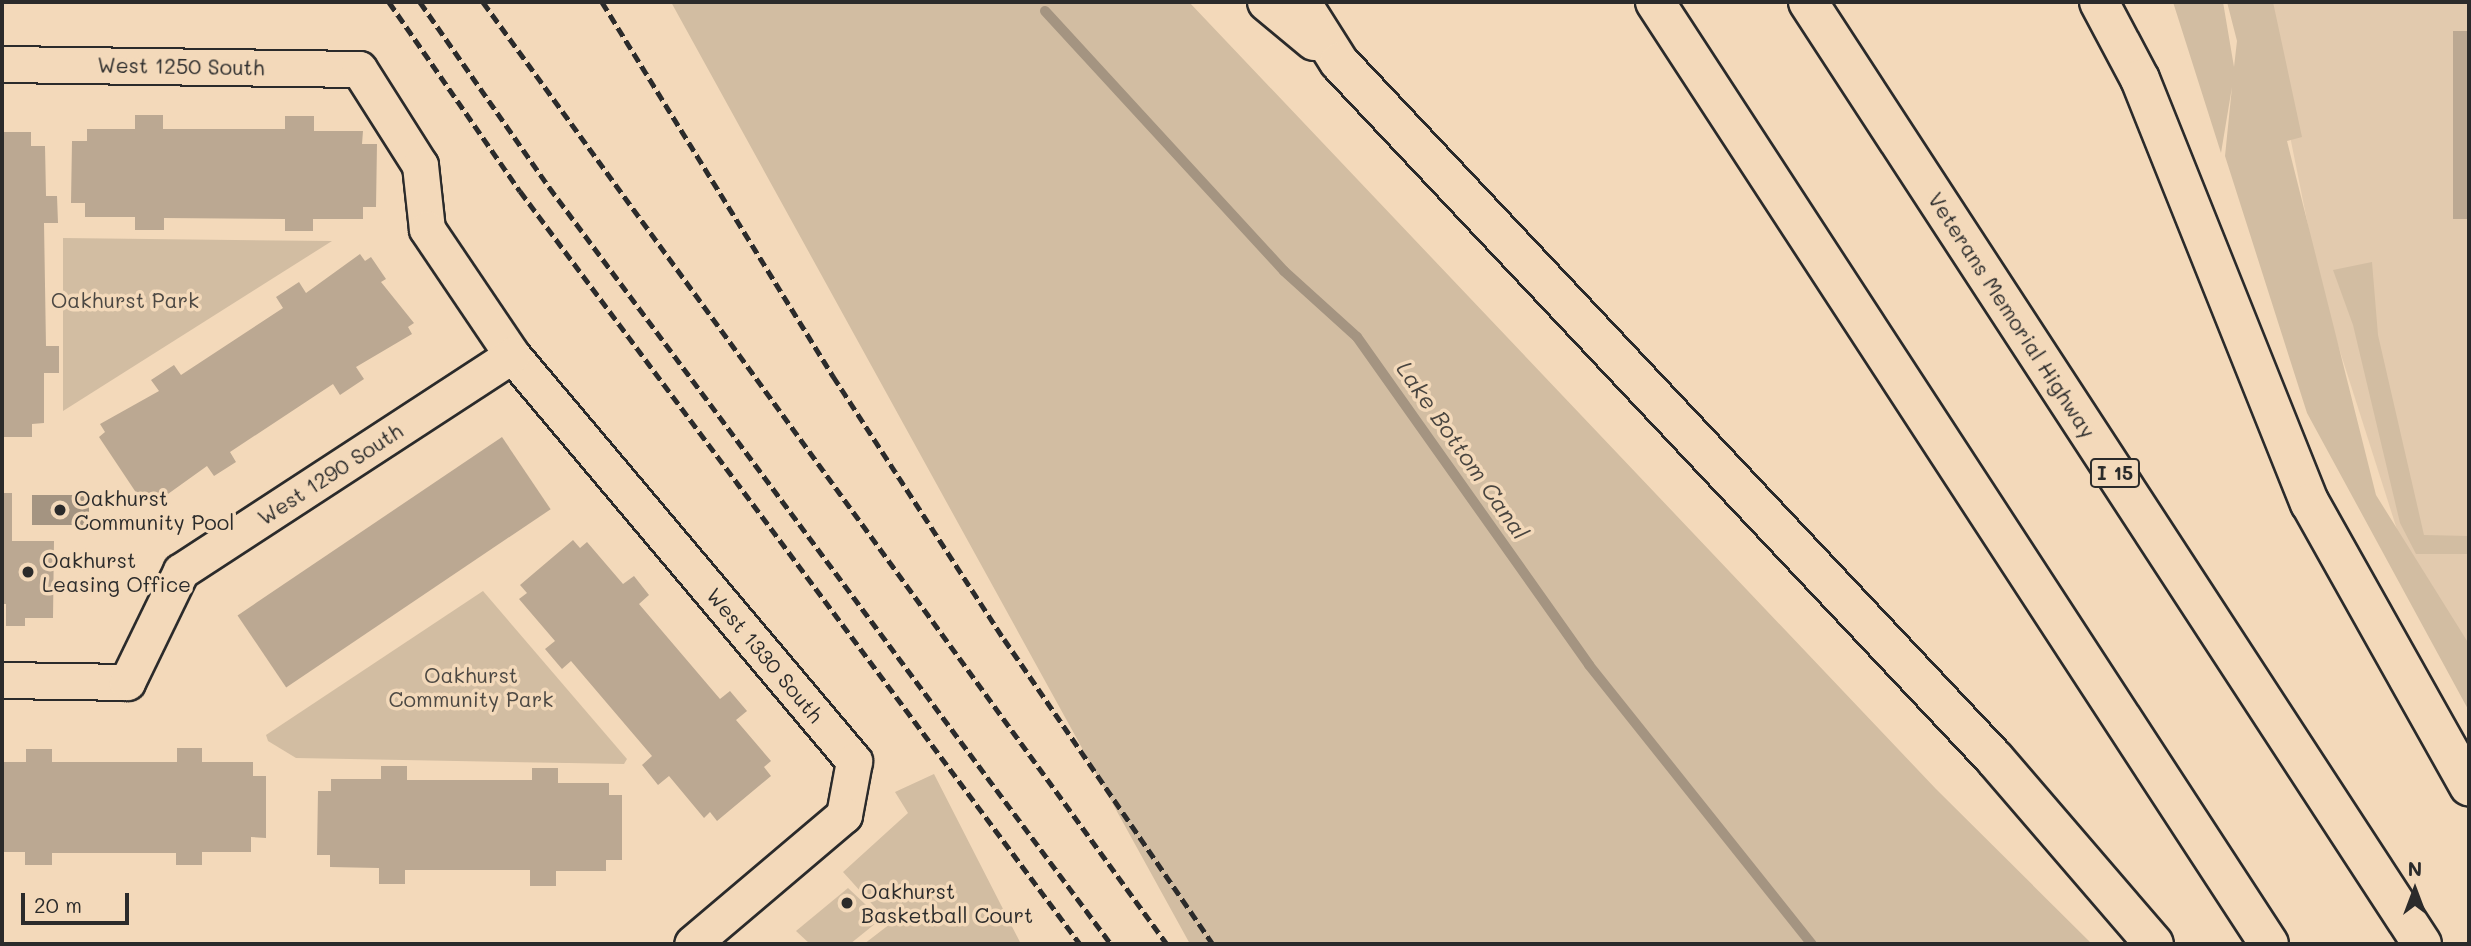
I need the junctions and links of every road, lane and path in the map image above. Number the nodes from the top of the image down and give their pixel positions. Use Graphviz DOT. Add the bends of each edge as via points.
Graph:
graph roads {
  1 [pos="1267,2"];
  2 [pos="1301,2"];
  3 [pos="1655,2"];
  4 [pos="1808,2"];
  5 [pos="2099,2"];
  6 [pos="2120,2"];
  7 [pos="1339,62"];
  8 [pos="2,64"];
  9 [pos="2140,79"];
  10 [pos="512,355"];
  11 [pos="2,680"];
  12 [pos="2469,786"];
  13 [pos="692,944"];
  14 [pos="2154,944"];
  15 [pos="2269,944"];
  16 [pos="2421,944"];
  1 -- 7 [label="highway"];
  2 -- 7 [label="highway"];
  3 -- 15 [label="highway"];
  4 -- 16 [label="highway, Veterans Memorial Highway / I 15"];
  5 -- 9 [label="highway"];
  6 -- 9 [label="highway"];
  7 -- 14 [label="highway" via="1976,738"];
  8 -- 10 [label="street, West 1250 South" via="359,69 420,165 427,229"];
  9 -- 12 [label="highway" via="2310,503"];
  10 -- 11 [label="street, West 1290 South" via="181,571 127,682"];
  10 -- 13 [label="street, West 1330 South" via="854,761 844,815"];
}
